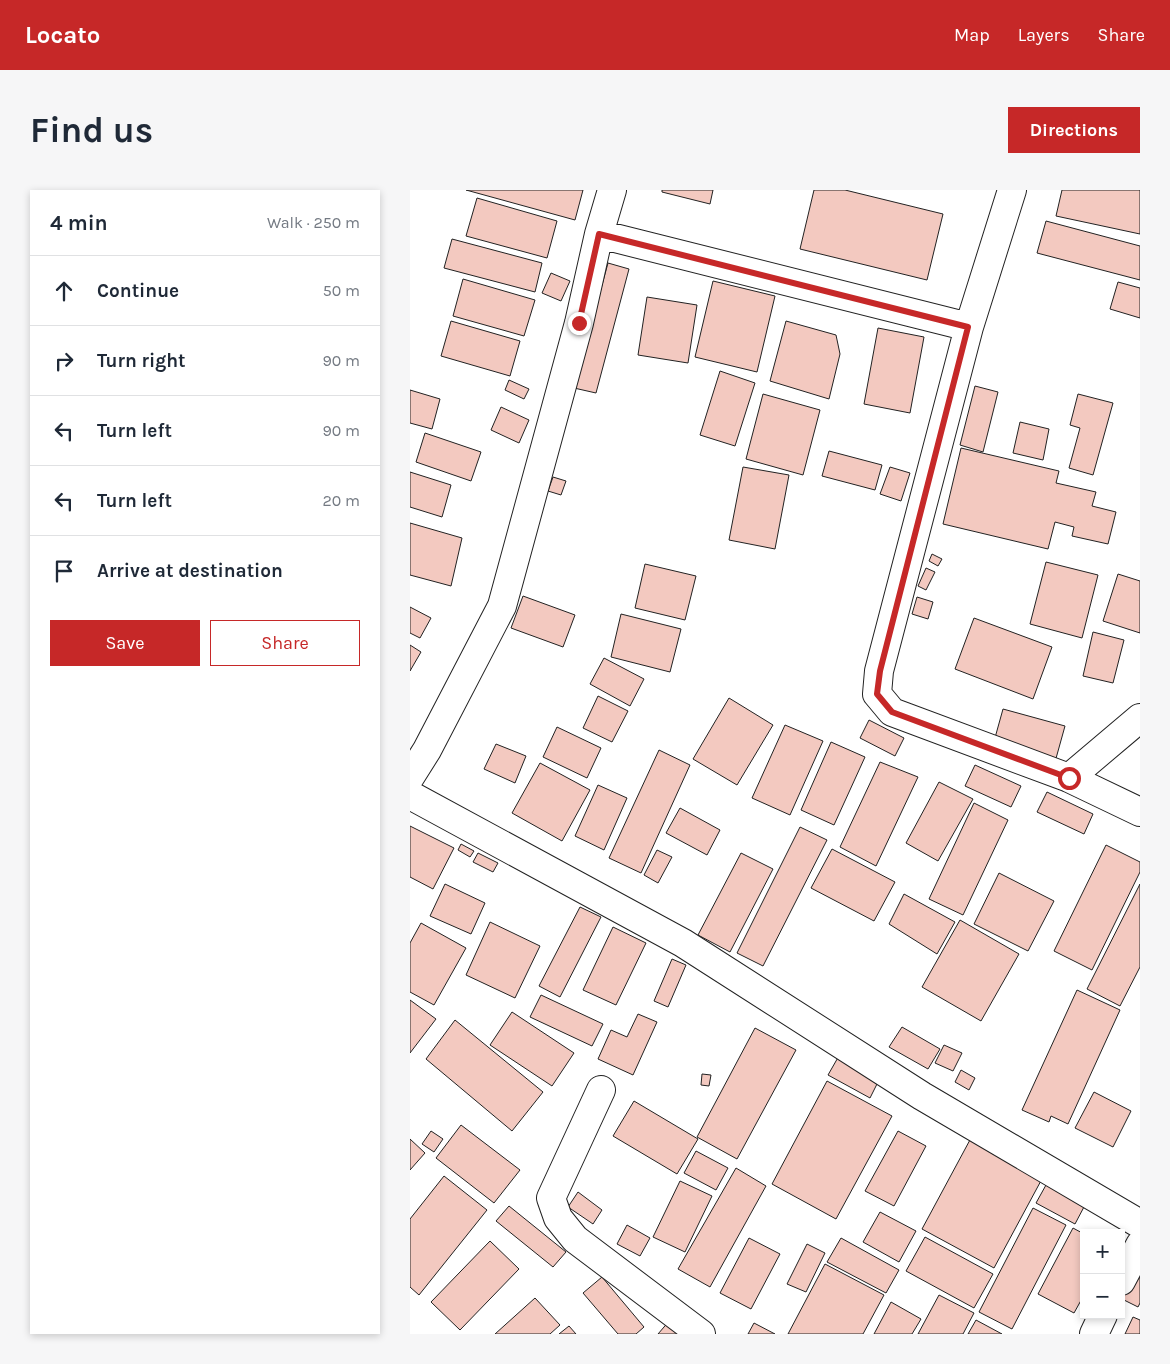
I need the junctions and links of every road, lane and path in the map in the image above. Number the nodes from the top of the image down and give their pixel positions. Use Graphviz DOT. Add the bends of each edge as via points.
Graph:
graph roads {
  1 [pos="612,190"];
  2 [pos="1012,190"];
  3 [pos="599,234"];
  4 [pos="968,327"];
  5 [pos="1140,718"];
  6 [pos="410,777"];
  7 [pos="1069,778"];
  8 [pos="410,795"];
  9 [pos="1140,812"];
  10 [pos="601,1090"];
  11 [pos="1140,1224"];
  12 [pos="1140,1245"];
  13 [pos="1125,1274"];
  14 [pos="1101,1319"];
  15 [pos="701,1334"];
  16 [pos="1094,1334"];
  1 -- 3 [label="street"];
  2 -- 4 [label="street"];
  3 -- 4 [label="street"];
  3 -- 6 [label="street" via="579,323 502,606"];
  4 -- 7 [label="street" via="880,671 877,694 892,712"];
  5 -- 7 [label="street"];
  7 -- 9 [label="street"];
  8 -- 11 [label="street" via="683,943 922,1096"];
  10 -- 15 [label="street" via="551,1198 558,1218 575,1239"];
  12 -- 13 [label="street"];
  14 -- 16 [label="street"];
}
